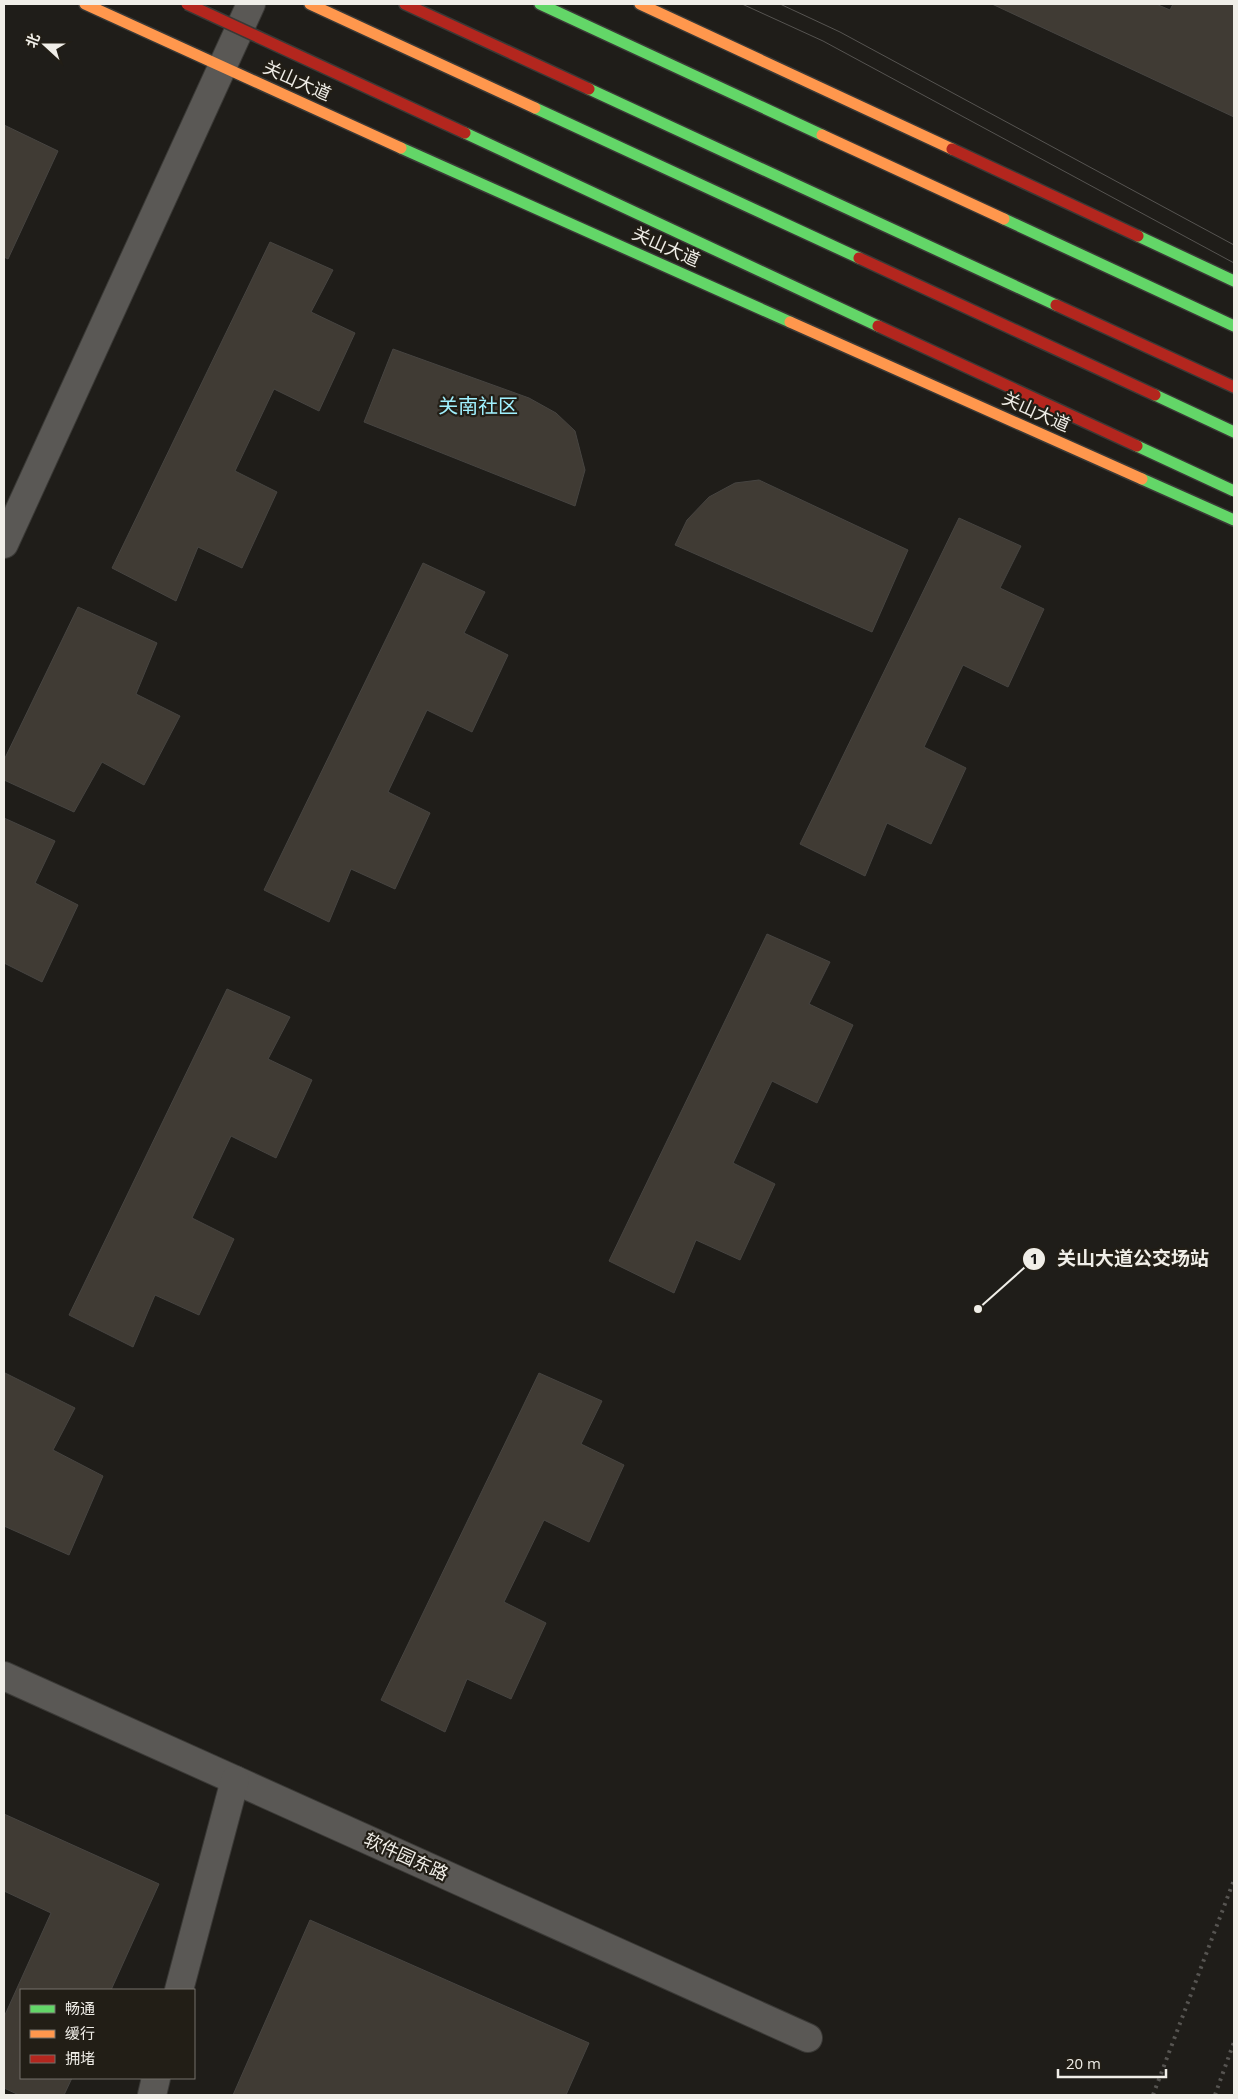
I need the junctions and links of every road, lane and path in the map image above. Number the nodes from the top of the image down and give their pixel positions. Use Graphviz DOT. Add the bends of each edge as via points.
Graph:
graph roads {
  1 [pos="85,4"];
  2 [pos="188,4"];
  3 [pos="251,4"];
  4 [pos="310,4"];
  5 [pos="405,4"];
  6 [pos="540,4"];
  7 [pos="640,4"];
  8 [pos="223,68"];
  9 [pos="1234,281"];
  10 [pos="1234,326"];
  11 [pos="1234,387"];
  12 [pos="1234,432"];
  13 [pos="1234,492"];
  14 [pos="1234,520"];
  15 [pos="4,544"];
  16 [pos="4,1676"];
  17 [pos="235,1780"];
  18 [pos="180,1989"];
  19 [pos="808,2038"];
  20 [pos="156,2079"];
  21 [pos="152,2095"];
  1 -- 8 [label="main road, 关山大道"];
  2 -- 13 [label="main road, bridge"];
  3 -- 8 [label="street"];
  4 -- 12 [label="main road"];
  5 -- 11 [label="main road"];
  6 -- 10 [label="main road"];
  7 -- 9 [label="main road"];
  8 -- 14 [label="main road, 关山大道"];
  8 -- 15 [label="street"];
  16 -- 17 [label="street, 软件园东路"];
  17 -- 18 [label="street"];
  17 -- 19 [label="street, 软件园东路"];
  20 -- 21 [label="street"];
}
